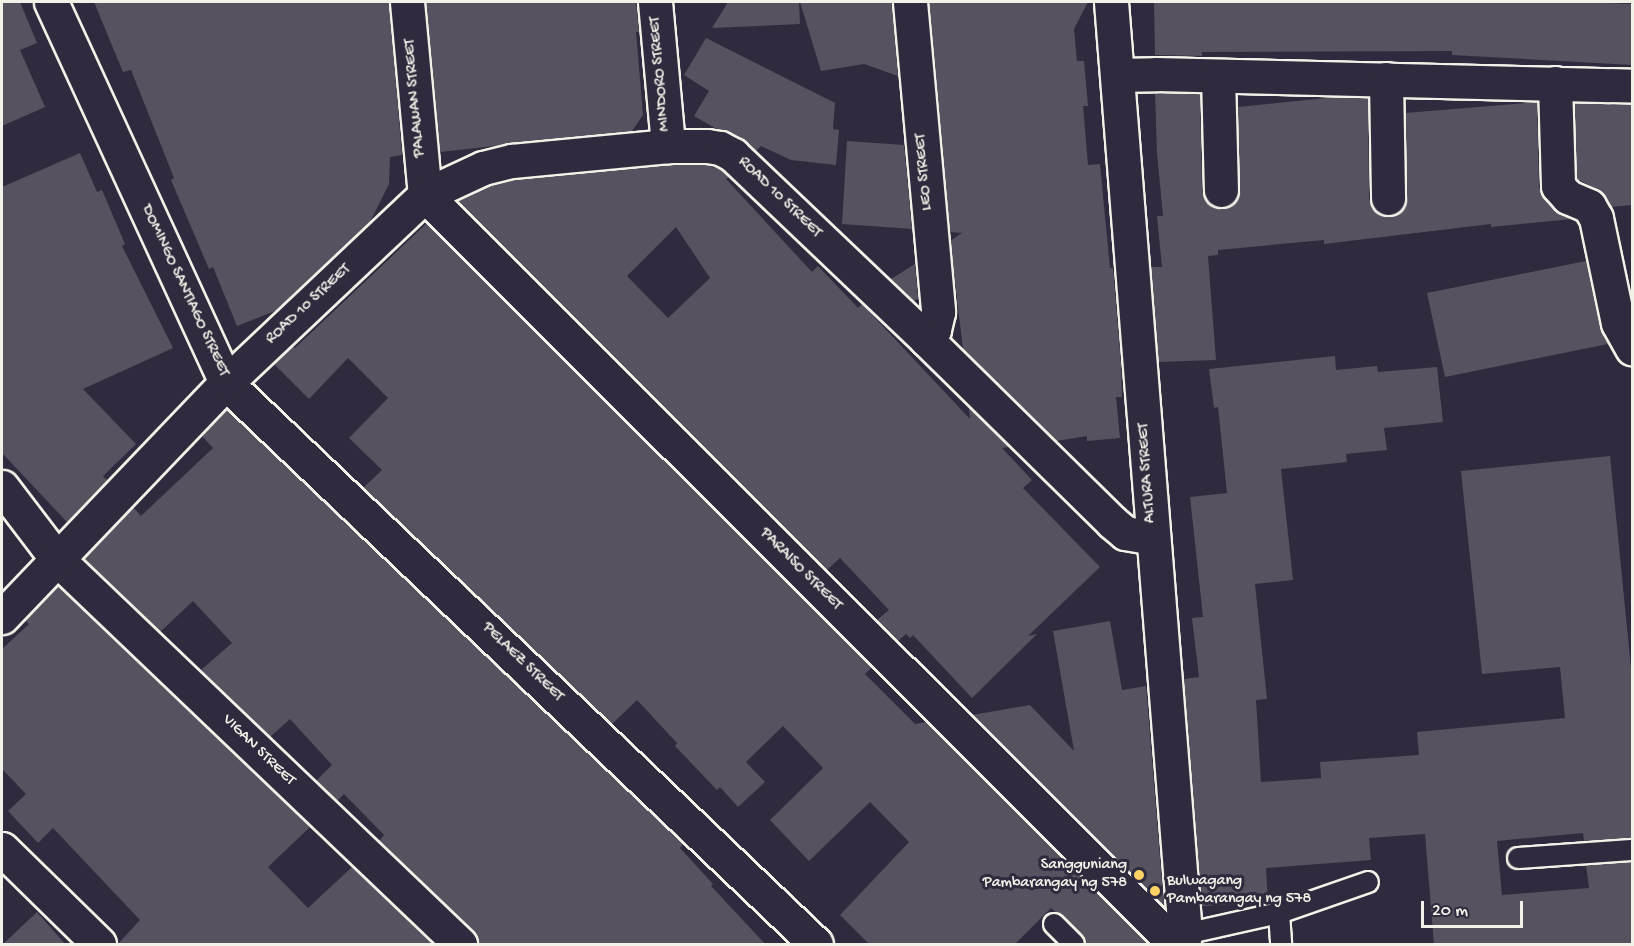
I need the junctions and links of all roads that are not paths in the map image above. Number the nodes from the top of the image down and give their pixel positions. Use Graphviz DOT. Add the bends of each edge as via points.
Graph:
graph roads {
  1 [pos="51,2"];
  2 [pos="407,2"];
  3 [pos="655,2"];
  4 [pos="910,2"];
  5 [pos="1111,2"];
  6 [pos="1117,75"];
  7 [pos="1218,76"];
  8 [pos="1386,79"];
  9 [pos="1555,83"];
  10 [pos="1632,86"];
  11 [pos="668,146"];
  12 [pos="1221,190"];
  13 [pos="425,195"];
  14 [pos="1388,198"];
  15 [pos="926,339"];
  16 [pos="1632,348"];
  17 [pos="226,383"];
  18 [pos="2,487"];
  19 [pos="1153,538"];
  20 [pos="56,558"];
  21 [pos="2,617"];
  22 [pos="2,849"];
  23 [pos="1632,850"];
  24 [pos="1518,858"];
  25 [pos="1368,882"];
  26 [pos="1279,913"];
  27 [pos="1054,924"];
  28 [pos="1181,941"];
  29 [pos="99,945"];
  30 [pos="460,945"];
  31 [pos="816,945"];
  32 [pos="1074,945"];
  33 [pos="1281,945"];
  1 -- 17 [label="street, DOMINGO SANTIAGO STREET"];
  2 -- 13 [label="street, PALAWAN STREET"];
  3 -- 11 [label="street, MINDORO STREET"];
  4 -- 15 [label="street, LEO STREET" via="938,312 934,330"];
  5 -- 6 [label="street, ALTURA STREET"];
  6 -- 7 [label="street"];
  6 -- 19 [label="street, ALTURA STREET"];
  7 -- 8 [label="street"];
  7 -- 12 [label="street"];
  8 -- 9 [label="street"];
  8 -- 14 [label="street"];
  9 -- 10 [label="street"];
  9 -- 16 [label="street" via="1558,186 1568,197 1589,206 1596,218 1618,324"];
  11 -- 13 [label="street, ROAD 10 STREET" via="512,161 483,168"];
  11 -- 15 [label="street, ROAD 10 STREET" via="707,146 733,155"];
  13 -- 17 [label="street, ROAD 10 STREET"];
  13 -- 28 [label="street, PARAISO STREET"];
  15 -- 19 [label="street, ROAD 10 STREET" via="1112,522 1125,533"];
  17 -- 20 [label="street, DOMINGO SANTIAGO STREET"];
  17 -- 31 [label="street, PELAEZ STREET"];
  18 -- 20 [label="street, VIGAN STREET"];
  19 -- 28 [label="street, ALTURA STREET"];
  20 -- 21 [label="street, DOMINGO SANTIAGO STREET"];
  20 -- 30 [label="street, VIGAN STREET"];
  22 -- 29 [label="street"];
  23 -- 24 [label="lane"];
  25 -- 26 [label="lane"];
  26 -- 28 [label="lane"];
  26 -- 33 [label="lane"];
  27 -- 32 [label="lane"];
}
